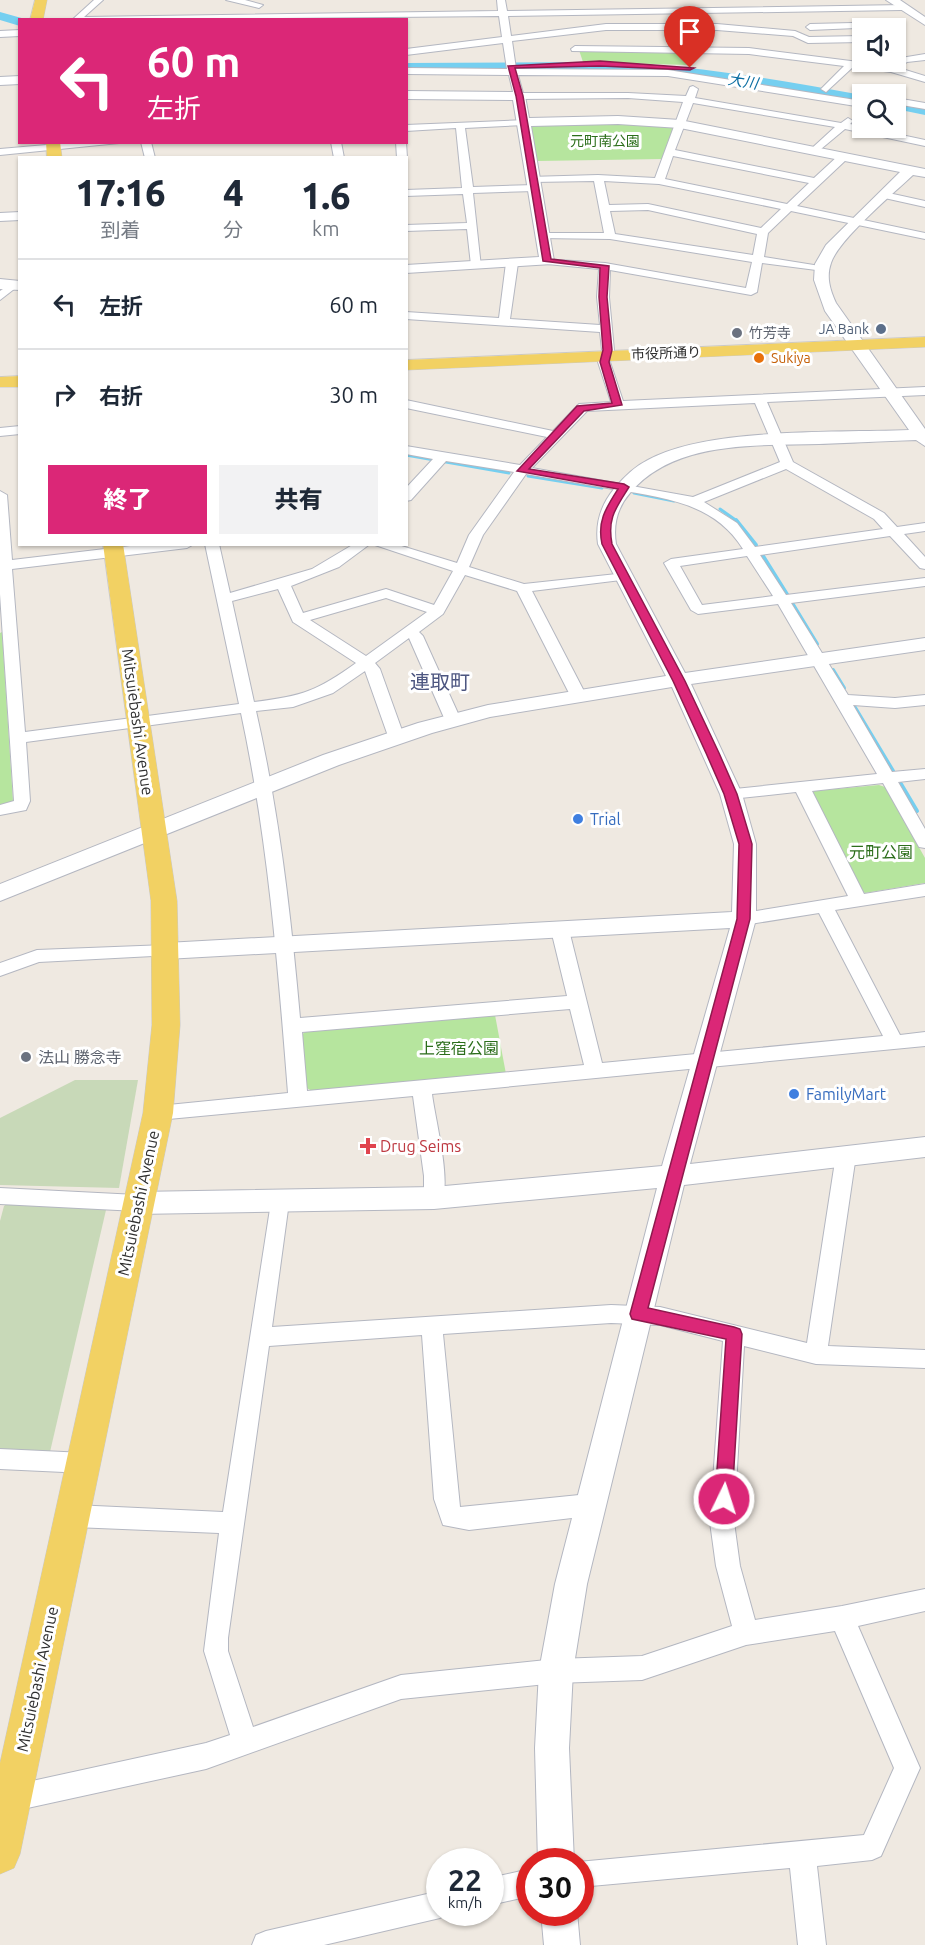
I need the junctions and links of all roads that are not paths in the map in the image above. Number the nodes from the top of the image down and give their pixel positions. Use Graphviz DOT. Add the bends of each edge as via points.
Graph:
graph roads {
  1 [pos="41,0"];
  2 [pos="99,0"];
  3 [pos="230,0"];
  4 [pos="501,0"];
  5 [pos="643,0"];
  6 [pos="815,0"];
  7 [pos="262,2"];
  8 [pos="907,4"];
  9 [pos="827,8"];
  10 [pos="776,9"];
  11 [pos="741,10"];
  12 [pos="646,11"];
  13 [pos="503,14"];
  14 [pos="925,14"];
  15 [pos="245,17"];
  16 [pos="36,18"];
  17 [pos="78,18"];
  18 [pos="191,18"];
  19 [pos="351,18"];
  20 [pos="925,22"];
  21 [pos="852,25"];
  22 [pos="852,26"];
  23 [pos="815,27"];
  24 [pos="748,30"];
  25 [pos="571,31"];
  26 [pos="18,33"];
  27 [pos="0,34"];
  28 [pos="507,38"];
  29 [pos="797,38"];
  30 [pos="852,39"];
  31 [pos="443,47"];
  32 [pos="685,49"];
  33 [pos="408,52"];
  34 [pos="852,54"];
  35 [pos="777,55"];
  36 [pos="906,57"];
  37 [pos="925,57"];
  38 [pos="408,64"];
  39 [pos="446,65"];
  40 [pos="850,65"];
  41 [pos="512,68"];
  42 [pos="408,71"];
  43 [pos="902,72"];
  44 [pos="699,76"];
  45 [pos="925,79"];
  46 [pos="18,80"];
  47 [pos="0,81"];
  48 [pos="826,89"];
  49 [pos="852,93"];
  50 [pos="408,95"];
  51 [pos="519,96"];
  52 [pos="690,100"];
  53 [pos="906,103"];
  54 [pos="852,104"];
  55 [pos="925,106"];
  56 [pos="906,112"];
  57 [pos="925,115"];
  58 [pos="852,116"];
  59 [pos="524,122"];
  60 [pos="680,124"];
  61 [pos="460,125"];
  62 [pos="842,126"];
  63 [pos="408,128"];
  64 [pos="925,143"];
  65 [pos="104,144"];
  66 [pos="54,149"];
  67 [pos="815,151"];
  68 [pos="0,152"];
  69 [pos="670,152"];
  70 [pos="843,157"];
  71 [pos="917,171"];
  72 [pos="598,178"];
  73 [pos="659,181"];
  74 [pos="817,182"];
  75 [pos="534,184"];
  76 [pos="468,191"];
  77 [pos="408,193"];
  78 [pos="884,195"];
  79 [pos="925,204"];
  80 [pos="791,206"];
  81 [pos="605,208"];
  82 [pos="18,216"];
  83 [pos="0,217"];
  84 [pos="856,221"];
  85 [pos="472,226"];
  86 [pos="408,228"];
  87 [pos="763,232"];
  88 [pos="543,236"];
  89 [pos="610,236"];
  90 [pos="925,236"];
  91 [pos="757,260"];
  92 [pos="547,261"];
  93 [pos="512,263"];
  94 [pos="477,265"];
  95 [pos="605,266"];
  96 [pos="408,269"];
  97 [pos="820,269"];
  98 [pos="10,285"];
  99 [pos="0,297"];
  100 [pos="408,315"];
  101 [pos="504,321"];
  102 [pos="606,329"];
  103 [pos="925,342"];
  104 [pos="856,345"];
  105 [pos="606,356"];
  106 [pos="408,365"];
  107 [pos="18,381"];
  108 [pos="0,382"];
  109 [pos="925,391"];
  110 [pos="890,393"];
  111 [pos="760,399"];
  112 [pos="408,404"];
  113 [pos="618,405"];
  114 [pos="18,430"];
  115 [pos="0,432"];
  116 [pos="556,435"];
  117 [pos="923,437"];
  118 [pos="778,441"];
  119 [pos="408,450"];
  120 [pos="441,458"];
  121 [pos="787,464"];
  122 [pos="522,471"];
  123 [pos="624,487"];
  124 [pos="0,495"];
  125 [pos="408,495"];
  126 [pos="694,501"];
  127 [pos="925,527"];
  128 [pos="894,531"];
  129 [pos="157,546"];
  130 [pos="212,546"];
  131 [pos="360,546"];
  132 [pos="386,546"];
  133 [pos="113,549"];
  134 [pos="751,552"];
  135 [pos="2,566"];
  136 [pos="925,566"];
  137 [pos="461,569"];
  138 [pos="621,576"];
  139 [pos="282,581"];
  140 [pos="925,582"];
  141 [pos="523,588"];
  142 [pos="224,597"];
  143 [pos="781,600"];
  144 [pos="438,611"];
  145 [pos="298,619"];
  146 [pos="409,632"];
  147 [pos="925,644"];
  148 [pos="820,660"];
  149 [pos="367,663"];
  150 [pos="679,681"];
  151 [pos="579,695"];
  152 [pos="840,699"];
  153 [pos="925,700"];
  154 [pos="249,708"];
  155 [pos="453,720"];
  156 [pos="138,723"];
  157 [pos="396,736"];
  158 [pos="16,738"];
  159 [pos="925,774"];
  160 [pos="886,778"];
  161 [pos="264,786"];
  162 [pos="801,786"];
  163 [pos="731,794"];
  164 [pos="0,810"];
  165 [pos="920,826"];
  166 [pos="154,831"];
  167 [pos="925,843"];
  168 [pos="925,890"];
  169 [pos="0,893"];
  170 [pos="859,901"];
  171 [pos="825,907"];
  172 [pos="744,919"];
  173 [pos="560,930"];
  174 [pos="285,945"];
  175 [pos="166,951"];
  176 [pos="0,970"];
  177 [pos="577,1002"];
  178 [pos="291,1026"];
  179 [pos="925,1039"];
  180 [pos="895,1042"];
  181 [pos="704,1060"];
  182 [pos="595,1071"];
  183 [pos="421,1088"];
  184 [pos="298,1098"];
  185 [pos="158,1113"];
  186 [pos="925,1147"];
  187 [pos="846,1155"];
  188 [pos="674,1176"];
  189 [pos="0,1197"];
  190 [pos="434,1198"];
  191 [pos="279,1202"];
  192 [pos="137,1203"];
  193 [pos="638,1314"];
  194 [pos="432,1326"];
  195 [pos="734,1334"];
  196 [pos="260,1337"];
  197 [pos="816,1354"];
  198 [pos="925,1359"];
  199 [pos="0,1459"];
  200 [pos="85,1462"];
  201 [pos="590,1505"];
  202 [pos="74,1516"];
  203 [pos="232,1523"];
  204 [pos="925,1600"];
  205 [pos="842,1618"];
  206 [pos="746,1633"];
  207 [pos="556,1671"];
  208 [pos="245,1741"];
  209 [pos="6,1799"];
  210 [pos="556,1848"];
  211 [pos="0,1854"];
  212 [pos="802,1854"];
  213 [pos="594,1873"];
  214 [pos="426,1907"];
  215 [pos="560,1926"];
  216 [pos="266,1945"];
  217 [pos="562,1945"];
  218 [pos="812,1945"];
  1 -- 16 [label="main road"];
  2 -- 17 [label="street"];
  3 -- 7 [label="street"];
  4 -- 13 [label="street"];
  5 -- 12 [label="street"];
  6 -- 9 [label="street"];
  7 -- 15 [label="street"];
  8 -- 9 [label="street"];
  8 -- 14 [label="street"];
  8 -- 20 [label="street"];
  9 -- 10 [label="street"];
  9 -- 21 [label="street"];
  10 -- 11 [label="street"];
  10 -- 23 [label="street" via="780,19 809,18"];
  11 -- 12 [label="street"];
  11 -- 24 [label="street"];
  12 -- 13 [label="street"];
  13 -- 19 [label="street"];
  13 -- 28 [label="street"];
  15 -- 18 [label="street"];
  15 -- 19 [label="street"];
  22 -- 23 [label="street"];
  23 -- 29 [label="street" via="803,28"];
  24 -- 29 [label="street"];
  24 -- 32 [label="street"];
  25 -- 28 [label="street"];
  25 -- 32 [label="street" via="606,27"];
  25 -- 32 [label="street" via="576,52"];
  26 -- 27 [label="street"];
  28 -- 31 [label="street"];
  28 -- 41 [label="street"];
  29 -- 30 [label="street"];
  31 -- 33 [label="street"];
  31 -- 39 [label="street"];
  32 -- 35 [label="street"];
  32 -- 41 [label="street" via="600,63"];
  32 -- 48 [label="street"];
  34 -- 35 [label="street" via="788,47"];
  35 -- 40 [label="street"];
  36 -- 37 [label="street"];
  38 -- 39 [label="street"];
  39 -- 41 [label="street"];
  40 -- 48 [label="street"];
  41 -- 42 [label="street"];
  41 -- 44 [label="street"];
  41 -- 51 [label="street"];
  43 -- 45 [label="street"];
  44 -- 52 [label="street"];
  44 -- 54 [label="street"];
  46 -- 47 [label="street"];
  48 -- 49 [label="street"];
  50 -- 51 [label="street"];
  51 -- 52 [label="street"];
  51 -- 59 [label="street"];
  52 -- 60 [label="street"];
  52 -- 62 [label="street"];
  53 -- 55 [label="street"];
  56 -- 57 [label="street"];
  58 -- 62 [label="street"];
  59 -- 60 [label="street" via="618,120"];
  59 -- 61 [label="street"];
  59 -- 75 [label="street"];
  60 -- 67 [label="street"];
  60 -- 69 [label="street"];
  61 -- 63 [label="street"];
  61 -- 76 [label="street"];
  62 -- 64 [label="street"];
  62 -- 67 [label="street"];
  65 -- 66 [label="street"];
  66 -- 68 [label="street"];
  67 -- 70 [label="street"];
  69 -- 73 [label="street"];
  69 -- 74 [label="street"];
  70 -- 71 [label="street"];
  70 -- 74 [label="street"];
  71 -- 78 [label="street"];
  72 -- 73 [label="street"];
  72 -- 75 [label="street"];
  72 -- 81 [label="street"];
  73 -- 80 [label="street"];
  74 -- 80 [label="street"];
  75 -- 76 [label="street"];
  75 -- 88 [label="street"];
  76 -- 77 [label="street"];
  76 -- 85 [label="street"];
  78 -- 79 [label="street"];
  78 -- 84 [label="street"];
  80 -- 84 [label="street"];
  80 -- 87 [label="street"];
  81 -- 87 [label="street" via="648,207"];
  81 -- 89 [label="street"];
  82 -- 83 [label="street"];
  84 -- 90 [label="street"];
  84 -- 97 [label="street" via="831,248"];
  85 -- 86 [label="street"];
  85 -- 94 [label="street"];
  87 -- 91 [label="street"];
  88 -- 89 [label="street"];
  88 -- 92 [label="street"];
  89 -- 91 [label="street"];
  91 -- 95 [label="street" via="751,291"];
  91 -- 97 [label="street"];
  92 -- 93 [label="street"];
  92 -- 95 [label="street"];
  93 -- 94 [label="street"];
  93 -- 101 [label="street"];
  94 -- 96 [label="street"];
  95 -- 102 [label="street"];
  97 -- 104 [label="street" via="825,297"];
  98 -- 99 [label="street"];
  100 -- 101 [label="street"];
  101 -- 102 [label="street"];
  102 -- 105 [label="street"];
  103 -- 104 [label="main road, 市役所通り"];
  104 -- 105 [label="main road, 市役所通り"];
  104 -- 110 [label="street"];
  105 -- 106 [label="main road, 市役所通り"];
  105 -- 113 [label="street" via="605,367"];
  107 -- 108 [label="main road"];
  109 -- 110 [label="street"];
  110 -- 111 [label="street"];
  110 -- 117 [label="street"];
  111 -- 113 [label="street"];
  111 -- 118 [label="street"];
  112 -- 116 [label="street"];
  113 -- 116 [label="street" via="583,407"];
  114 -- 115 [label="street"];
  116 -- 122 [label="street"];
  117 -- 118 [label="street"];
  118 -- 121 [label="street"];
  118 -- 123 [label="street" via="731,443 690,451 653,465"];
  119 -- 120 [label="street"];
  120 -- 122 [label="street"];
  120 -- 125 [label="street"];
  121 -- 126 [label="street"];
  121 -- 128 [label="street" via="879,516"];
  122 -- 123 [label="street"];
  122 -- 137 [label="street" via="476,535"];
  123 -- 126 [label="street"];
  123 -- 138 [label="street" via="607,514 604,528"];
  124 -- 135 [label="street"];
  126 -- 134 [label="street" via="731,524"];
  127 -- 128 [label="street"];
  128 -- 134 [label="street"];
  128 -- 136 [label="street"];
  129 -- 133 [label="street"];
  130 -- 142 [label="street"];
  131 -- 139 [label="street" via="337,564"];
  132 -- 137 [label="street"];
  133 -- 135 [label="street"];
  133 -- 156 [label="main road, Mitsuiebashi Avenue"];
  134 -- 143 [label="street"];
  134 -- 143 [label="street" via="671,563 698,610"];
  135 -- 158 [label="street"];
  137 -- 141 [label="street"];
  137 -- 144 [label="street"];
  138 -- 141 [label="street"];
  138 -- 150 [label="street"];
  139 -- 142 [label="street"];
  139 -- 145 [label="street"];
  140 -- 143 [label="street"];
  141 -- 151 [label="street"];
  142 -- 154 [label="street"];
  143 -- 148 [label="street"];
  144 -- 145 [label="street" via="386,593"];
  144 -- 146 [label="street"];
  145 -- 149 [label="street"];
  146 -- 149 [label="street"];
  146 -- 155 [label="street" via="416,636"];
  147 -- 148 [label="street"];
  148 -- 150 [label="street"];
  148 -- 152 [label="street"];
  149 -- 154 [label="street" via="318,695"];
  149 -- 157 [label="street"];
  150 -- 151 [label="street"];
  150 -- 163 [label="street"];
  151 -- 155 [label="street"];
  152 -- 153 [label="street" via="895,703"];
  152 -- 160 [label="street"];
  154 -- 156 [label="street"];
  154 -- 161 [label="street"];
  155 -- 157 [label="street"];
  156 -- 158 [label="street"];
  156 -- 166 [label="main road, Mitsuiebashi Avenue"];
  157 -- 161 [label="street"];
  158 -- 164 [label="street" via="22,801 20,806"];
  159 -- 160 [label="street"];
  160 -- 162 [label="street"];
  160 -- 165 [label="street"];
  161 -- 166 [label="street"];
  161 -- 174 [label="street"];
  162 -- 163 [label="street"];
  162 -- 170 [label="street"];
  163 -- 172 [label="street" via="745,844"];
  165 -- 167 [label="street"];
  166 -- 169 [label="street"];
  166 -- 175 [label="main road, Mitsuiebashi Avenue"];
  168 -- 170 [label="street"];
  170 -- 171 [label="street"];
  171 -- 172 [label="street"];
  171 -- 180 [label="street"];
  172 -- 173 [label="street"];
  172 -- 181 [label="street"];
  173 -- 174 [label="street"];
  173 -- 177 [label="street"];
  174 -- 175 [label="street"];
  174 -- 178 [label="street"];
  175 -- 176 [label="street" via="37,956"];
  175 -- 185 [label="main road, Mitsuiebashi Avenue" via="166,1025"];
  177 -- 178 [label="street"];
  177 -- 182 [label="street"];
  178 -- 184 [label="street"];
  179 -- 180 [label="street"];
  180 -- 181 [label="street"];
  181 -- 182 [label="street"];
  181 -- 188 [label="street"];
  182 -- 183 [label="street"];
  183 -- 184 [label="street"];
  183 -- 190 [label="street"];
  184 -- 185 [label="street"];
  185 -- 192 [label="main road, Mitsuiebashi Avenue"];
  186 -- 187 [label="street"];
  187 -- 188 [label="street"];
  187 -- 197 [label="street"];
  188 -- 190 [label="street"];
  188 -- 193 [label="street"];
  189 -- 192 [label="street"];
  190 -- 191 [label="street"];
  191 -- 192 [label="street"];
  191 -- 196 [label="street"];
  192 -- 200 [label="main road, Mitsuiebashi Avenue"];
  193 -- 194 [label="street"];
  193 -- 195 [label="street"];
  193 -- 201 [label="street"];
  194 -- 196 [label="street"];
  194 -- 201 [label="street" via="446,1499 451,1517 469,1520"];
  195 -- 197 [label="street"];
  195 -- 206 [label="street" via="722,1522 728,1566"];
  196 -- 203 [label="street"];
  197 -- 198 [label="street"];
  199 -- 200 [label="street"];
  200 -- 202 [label="main road, Mitsuiebashi Avenue"];
  201 -- 207 [label="street"];
  202 -- 203 [label="street"];
  202 -- 209 [label="main road, Mitsuiebashi Avenue"];
  203 -- 208 [label="street" via="216,1651"];
  204 -- 205 [label="street"];
  205 -- 206 [label="street"];
  205 -- 212 [label="street" via="907,1768 872,1847"];
  206 -- 207 [label="street" via="642,1668"];
  207 -- 208 [label="street" via="402,1687"];
  207 -- 210 [label="street" via="552,1748"];
  208 -- 209 [label="street" via="206,1756"];
  209 -- 211 [label="main road, Mitsuiebashi Avenue"];
  212 -- 213 [label="street"];
  212 -- 218 [label="street"];
  214 -- 216 [label="street"];
  215 -- 217 [label="street"];
}
